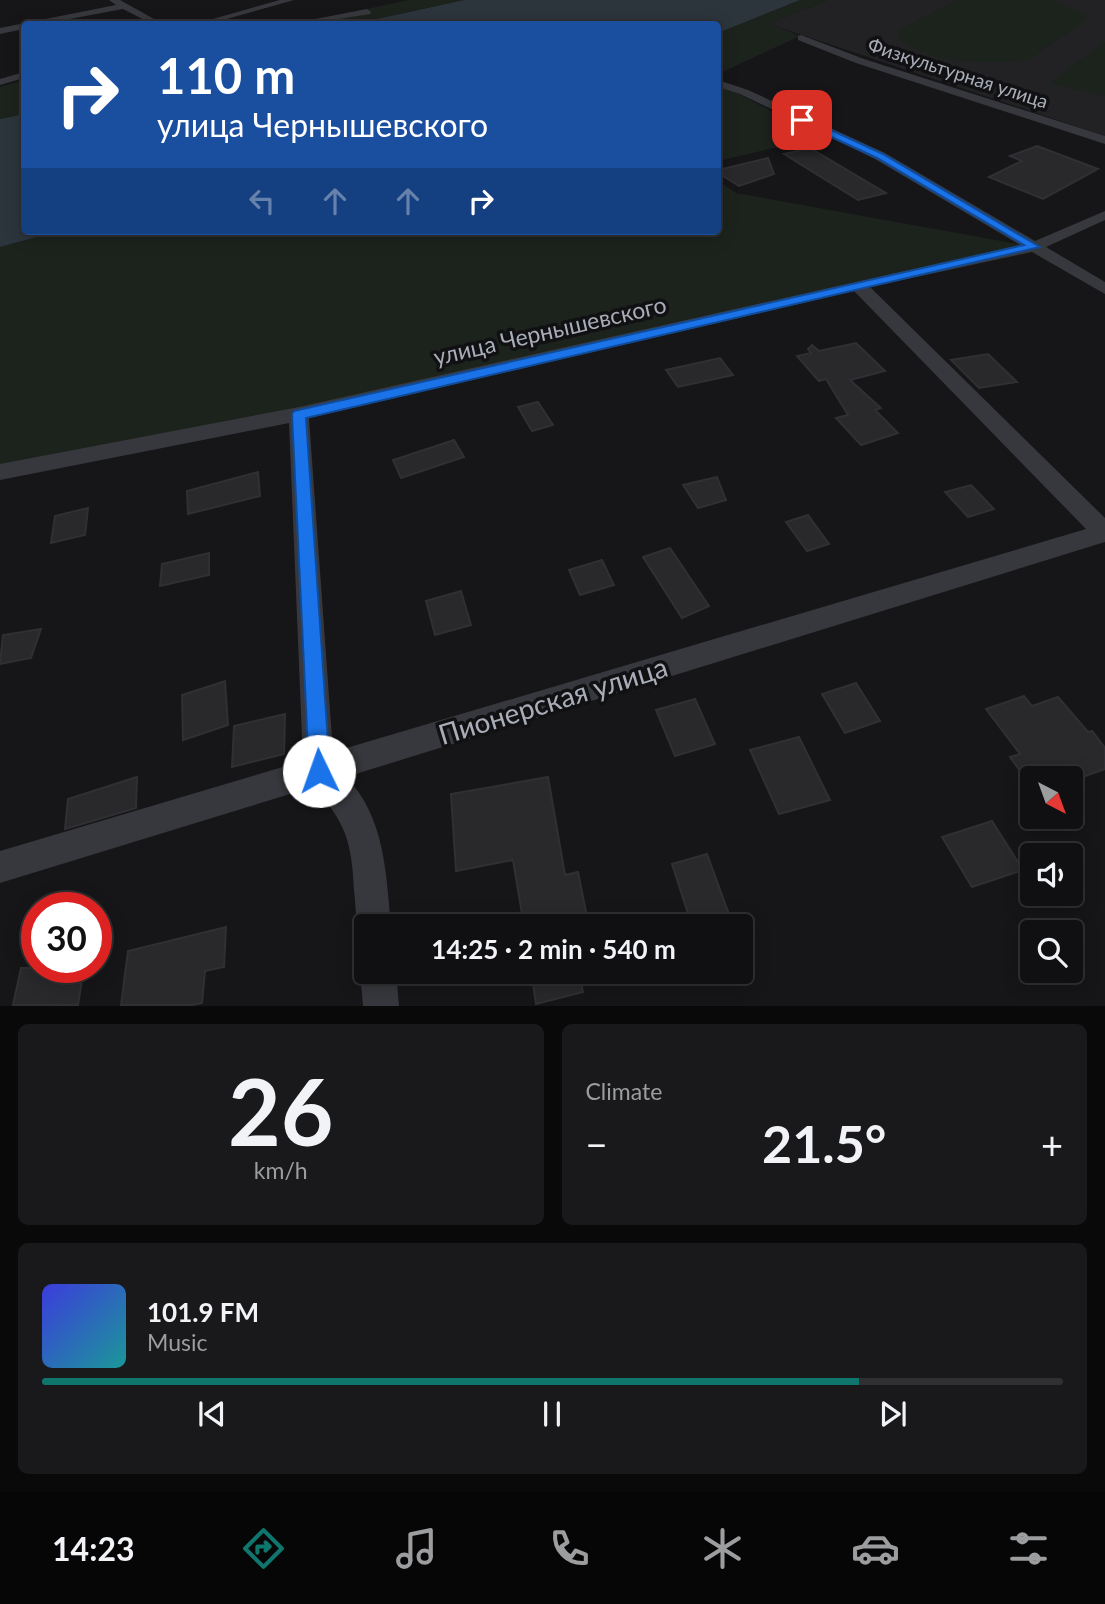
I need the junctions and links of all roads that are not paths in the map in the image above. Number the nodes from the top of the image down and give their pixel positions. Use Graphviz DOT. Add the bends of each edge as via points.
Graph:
graph roads {
  1 [pos="113,0"];
  2 [pos="289,0"];
  3 [pos="124,6"];
  4 [pos="367,12"];
  5 [pos="46,21"];
  6 [pos="152,21"];
  7 [pos="211,21"];
  8 [pos="312,21"];
  9 [pos="21,27"];
  10 [pos="0,31"];
  11 [pos="801,38"];
  12 [pos="21,76"];
  13 [pos="0,82"];
  14 [pos="721,84"];
  15 [pos="1105,140"];
  16 [pos="1105,215"];
  17 [pos="1034,247"];
  18 [pos="858,285"];
  19 [pos="1105,289"];
  20 [pos="299,414"];
  21 [pos="0,472"];
  22 [pos="1105,533"];
  23 [pos="319,771"];
  24 [pos="0,867"];
  25 [pos="373,914"];
  26 [pos="379,984"];
  27 [pos="380,1006"];
  1 -- 3 [label="street"];
  2 -- 7 [label="street"];
  3 -- 5 [label="street"];
  3 -- 6 [label="street"];
  4 -- 8 [label="street"];
  9 -- 10 [label="street"];
  11 -- 15 [label="street, Физкультурная улица"];
  12 -- 13 [label="street"];
  14 -- 17 [label="street" via="880,156"];
  16 -- 17 [label="street, улица Чернышевского"];
  17 -- 18 [label="street, улица Чернышевского"];
  17 -- 19 [label="street"];
  18 -- 20 [label="street, улица Чернышевского"];
  18 -- 22 [label="street"];
  20 -- 21 [label="street, улица Чернышевского"];
  20 -- 23 [label="street"];
  22 -- 23 [label="street, Пионерская улица"];
  23 -- 24 [label="street, Пионерская улица"];
  23 -- 25 [label="street" via="348,801 361,825"];
  26 -- 27 [label="street"];
}
